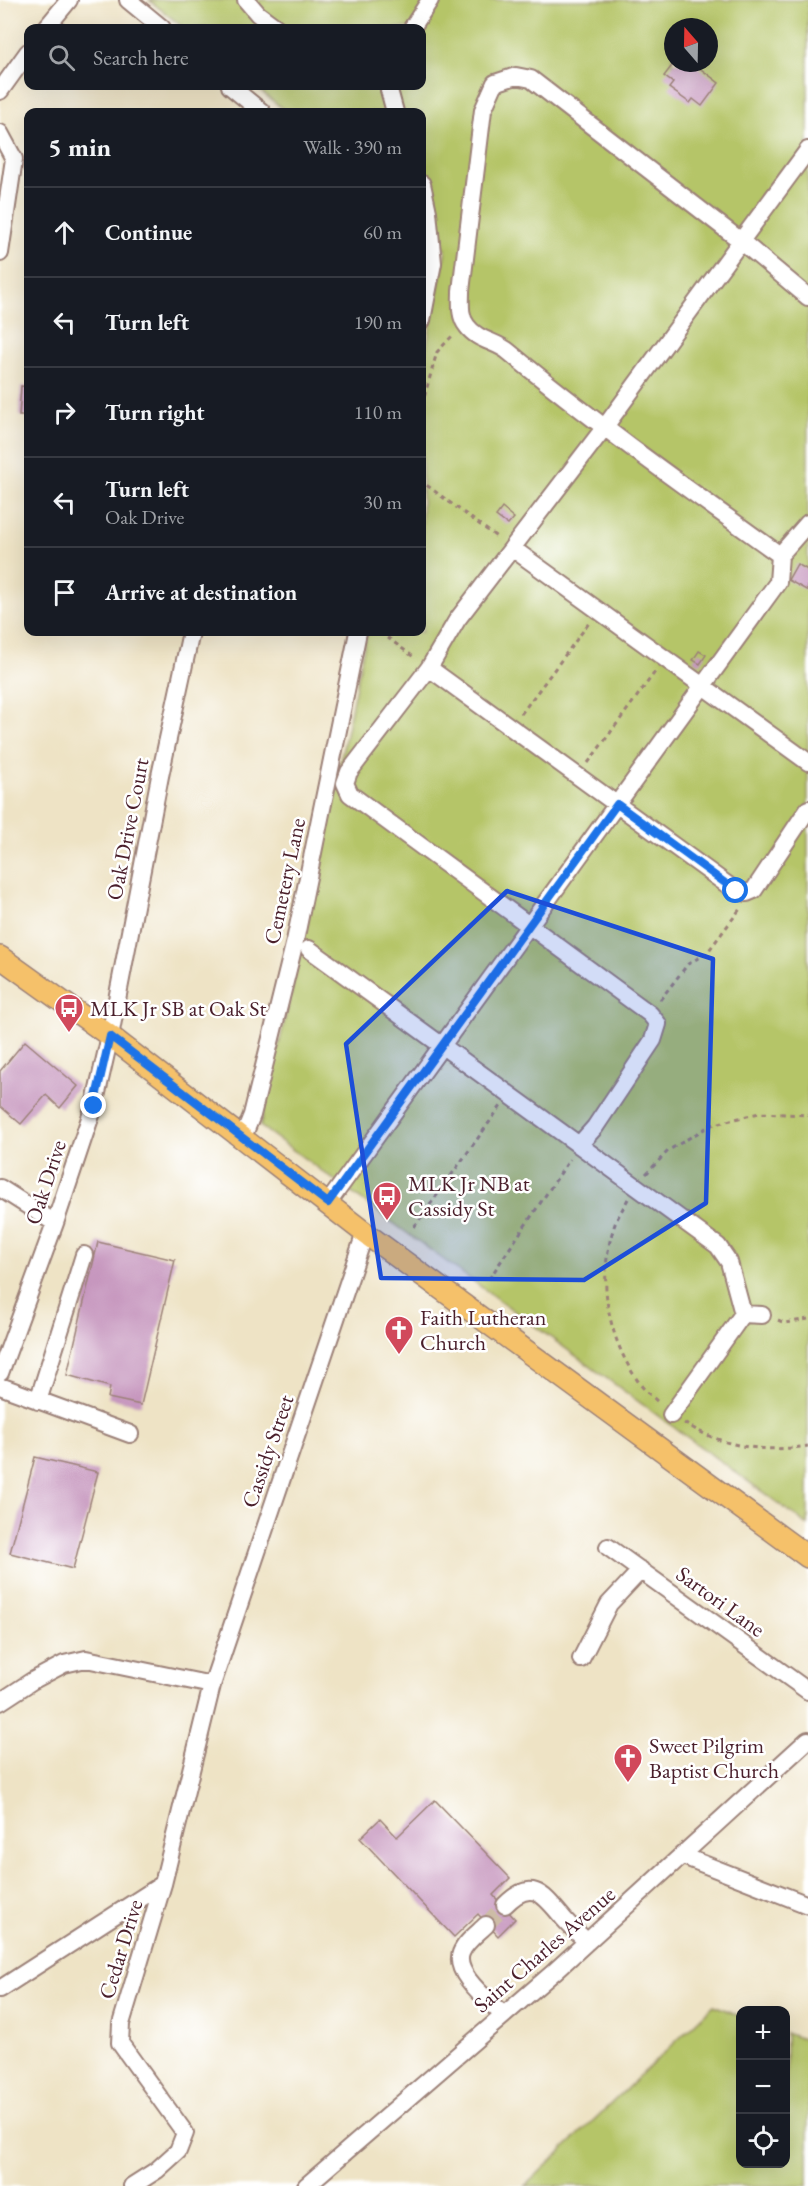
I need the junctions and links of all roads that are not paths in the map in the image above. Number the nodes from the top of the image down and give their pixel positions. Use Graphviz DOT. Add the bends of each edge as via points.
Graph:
graph roads {
  1 [pos="69,0"];
  2 [pos="128,0"];
  3 [pos="246,0"];
  4 [pos="430,0"];
  5 [pos="49,24"];
  6 [pos="157,24"];
  7 [pos="272,24"];
  8 [pos="415,24"];
  9 [pos="24,58"];
  10 [pos="235,90"];
  11 [pos="388,90"];
  12 [pos="0,91"];
  13 [pos="257,108"];
  14 [pos="394,108"];
  15 [pos="0,133"];
  16 [pos="808,150"];
  17 [pos="426,203"];
  18 [pos="741,241"];
  19 [pos="426,242"];
  20 [pos="0,253"];
  21 [pos="808,297"];
  22 [pos="426,300"];
  23 [pos="604,428"];
  24 [pos="808,523"];
  25 [pos="512,548"];
  26 [pos="780,555"];
  27 [pos="190,636"];
  28 [pos="357,636"];
  29 [pos="429,668"];
  30 [pos="703,686"];
  31 [pos="808,762"];
  32 [pos="617,804"];
  33 [pos="808,808"];
  34 [pos="529,925"];
  35 [pos="309,949"];
  36 [pos="0,957"];
  37 [pos="110,1036"];
  38 [pos="441,1046"];
  39 [pos="243,1137"];
  40 [pos="579,1145"];
  41 [pos="0,1188"];
  42 [pos="328,1203"];
  43 [pos="55,1223"];
  44 [pos="365,1233"];
  45 [pos="84,1255"];
  46 [pos="743,1314"];
  47 [pos="762,1315"];
  48 [pos="0,1373"];
  49 [pos="0,1386"];
  50 [pos="38,1401"];
  51 [pos="671,1415"];
  52 [pos="130,1434"];
  53 [pos="608,1547"];
  54 [pos="808,1557"];
  55 [pos="641,1570"];
  56 [pos="580,1659"];
  57 [pos="212,1684"];
  58 [pos="808,1691"];
  59 [pos="0,1702"];
  60 [pos="808,1740"];
  61 [pos="683,1856"];
  62 [pos="163,1884"];
  63 [pos="505,1905"];
  64 [pos="808,1905"];
  65 [pos="486,1925"];
  66 [pos="587,1942"];
  67 [pos="0,1989"];
  68 [pos="503,2015"];
  69 [pos="132,2186"];
  70 [pos="306,2186"];
  1 -- 5 [label="street"];
  2 -- 6 [label="street"];
  3 -- 7 [label="street"];
  4 -- 8 [label="street"];
  9 -- 12 [label="street"];
  10 -- 13 [label="street"];
  11 -- 14 [label="street"];
  15 -- 20 [label="street" via="14,159"];
  16 -- 18 [label="street"];
  17 -- 19 [label="street"];
  18 -- 21 [label="street"];
  18 -- 23 [label="street"];
  18 -- 23 [label="street" via="531,79 516,76 495,83 483,110 461,315 481,339 505,348"];
  19 -- 22 [label="street" via="433,264"];
  23 -- 25 [label="street"];
  23 -- 26 [label="street"];
  24 -- 26 [label="street"];
  25 -- 29 [label="street" via="457,620"];
  25 -- 30 [label="street"];
  26 -- 30 [label="street" via="778,582"];
  27 -- 37 [label="street, Oak Drive Court"];
  28 -- 39 [label="street, Cemetery Lane" via="295,941 252,1115"];
  29 -- 32 [label="street"];
  29 -- 34 [label="street" via="349,772 345,783 350,794"];
  30 -- 31 [label="street"];
  30 -- 32 [label="street"];
  32 -- 33 [label="street" via="736,891 747,893 754,890"];
  32 -- 34 [label="street"];
  34 -- 38 [label="street"];
  34 -- 40 [label="street" via="658,1023 653,1040"];
  35 -- 38 [label="street"];
  36 -- 37 [label="main road"];
  37 -- 39 [label="main road"];
  37 -- 43 [label="street, Oak Drive" via="94,1106"];
  38 -- 40 [label="street"];
  38 -- 42 [label="street"];
  39 -- 42 [label="main road"];
  40 -- 46 [label="street" via="718,1246 729,1262"];
  41 -- 43 [label="street"];
  42 -- 44 [label="main road"];
  43 -- 48 [label="street, Oak Drive"];
  44 -- 54 [label="main road"];
  44 -- 57 [label="street, Cassidy Street"];
  45 -- 50 [label="street"];
  46 -- 47 [label="street"];
  46 -- 51 [label="street"];
  49 -- 50 [label="street"];
  50 -- 52 [label="street"];
  53 -- 55 [label="street, Sartori Lane"];
  55 -- 56 [label="street" via="609,1604"];
  55 -- 58 [label="street, Sartori Lane"];
  57 -- 59 [label="street" via="86,1659 64,1664"];
  57 -- 62 [label="street, Cedar Drive"];
  60 -- 61 [label="street, Saint Charles Avenue"];
  61 -- 64 [label="street"];
  61 -- 66 [label="street, Saint Charles Avenue"];
  62 -- 67 [label="street"];
  62 -- 69 [label="street, Cedar Drive" via="121,2024 120,2043 185,2133 178,2151"];
  63 -- 66 [label="street" via="522,1893 541,1893"];
  65 -- 68 [label="street" via="462,1952 460,1965 467,1978"];
  66 -- 68 [label="street, Saint Charles Avenue"];
  68 -- 70 [label="street, Saint Charles Avenue"];
}
